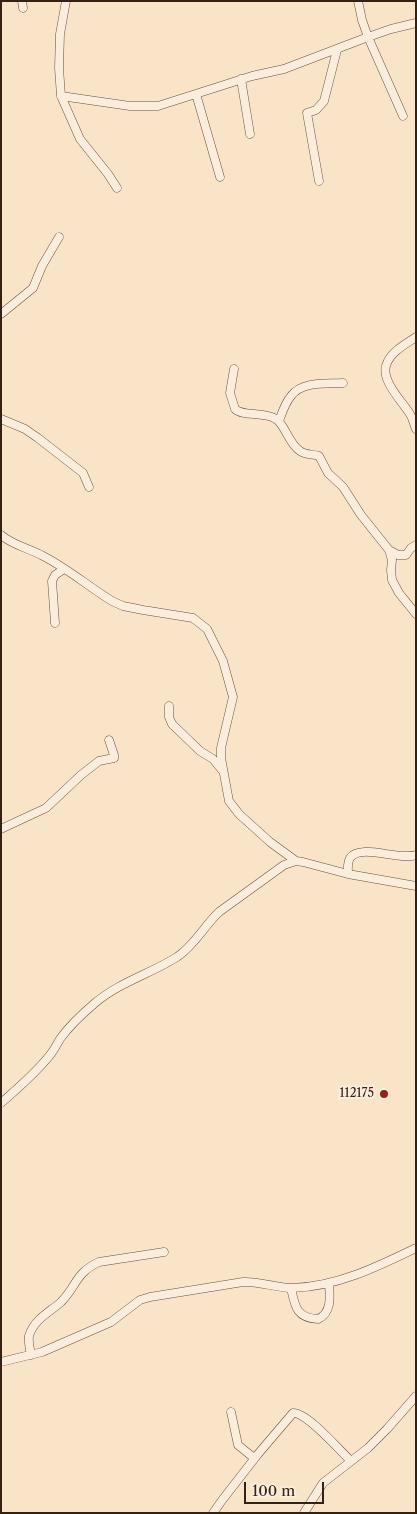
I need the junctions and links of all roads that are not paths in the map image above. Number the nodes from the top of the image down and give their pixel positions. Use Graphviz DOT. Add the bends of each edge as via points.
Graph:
graph roads {
  1 [pos="66,1"];
  2 [pos="358,1"];
  3 [pos="416,23"];
  4 [pos="368,37"];
  5 [pos="337,50"];
  6 [pos="241,79"];
  7 [pos="196,94"];
  8 [pos="61,96"];
  9 [pos="403,116"];
  10 [pos="250,134"];
  11 [pos="220,177"];
  12 [pos="319,181"];
  13 [pos="117,188"];
  14 [pos="59,237"];
  15 [pos="1,314"];
  16 [pos="416,337"];
  17 [pos="234,369"];
  18 [pos="343,383"];
  19 [pos="1,419"];
  20 [pos="278,421"];
  21 [pos="416,429"];
  22 [pos="89,487"];
  23 [pos="1,535"];
  24 [pos="416,546"];
  25 [pos="389,550"];
  26 [pos="64,569"];
  27 [pos="416,614"];
  28 [pos="55,623"];
  29 [pos="168,706"];
  30 [pos="109,740"];
  31 [pos="224,772"];
  32 [pos="1,829"];
  33 [pos="416,856"];
  34 [pos="296,861"];
  35 [pos="348,874"];
  36 [pos="416,886"];
  37 [pos="1,1103"];
  38 [pos="416,1248"];
  39 [pos="164,1252"];
  40 [pos="329,1284"];
  41 [pos="291,1288"];
  42 [pos="31,1355"];
  43 [pos="1,1362"];
  44 [pos="416,1396"];
  45 [pos="231,1412"];
  46 [pos="254,1458"];
  47 [pos="351,1461"];
  48 [pos="213,1513"];
  49 [pos="304,1513"];
  1 -- 8 [label="street" via="60,34"];
  2 -- 4 [label="street"];
  3 -- 4 [label="street"];
  4 -- 5 [label="street"];
  4 -- 9 [label="street"];
  5 -- 6 [label="street" via="284,69"];
  5 -- 12 [label="street" via="324,102 307,113"];
  6 -- 7 [label="street"];
  6 -- 10 [label="street"];
  7 -- 8 [label="street" via="152,106"];
  7 -- 11 [label="street"];
  8 -- 13 [label="street" via="80,139"];
  14 -- 15 [label="street" via="33,288"];
  16 -- 21 [label="street" via="395,353 385,369"];
  17 -- 20 [label="street" via="230,394 234,409 242,414 261,414"];
  18 -- 20 [label="street" via="312,385 297,390"];
  19 -- 22 [label="street" via="38,438 82,473"];
  20 -- 25 [label="street" via="298,450 318,456"];
  23 -- 26 [label="street"];
  24 -- 25 [label="street" via="406,556"];
  25 -- 27 [label="street" via="392,580"];
  26 -- 28 [label="street" via="52,581"];
  26 -- 31 [label="street" via="123,606 193,618 207,629 223,661 233,697 221,748"];
  29 -- 31 [label="street" via="172,724"];
  30 -- 32 [label="street" via="114,758 99,761 46,808"];
  31 -- 34 [label="street" via="233,807"];
  33 -- 35 [label="street" via="356,853 350,857"];
  34 -- 35 [label="street"];
  34 -- 37 [label="street" via="284,865 219,912 179,956 124,983 96,1002 65,1033 34,1073"];
  35 -- 36 [label="street"];
  38 -- 40 [label="street"];
  39 -- 42 [label="street" via="99,1262 80,1274 62,1301 40,1318 33,1328 29,1336"];
  40 -- 41 [label="street"];
  40 -- 41 [label="street" via="329,1306 318,1319 299,1313"];
  41 -- 42 [label="street" via="243,1282 150,1297 140,1300 111,1322"];
  42 -- 43 [label="street"];
  44 -- 47 [label="street" via="387,1430"];
  45 -- 46 [label="street" via="238,1445"];
  46 -- 47 [label="street" via="296,1412"];
  46 -- 48 [label="street"];
  47 -- 49 [label="street" via="319,1487"];
}
